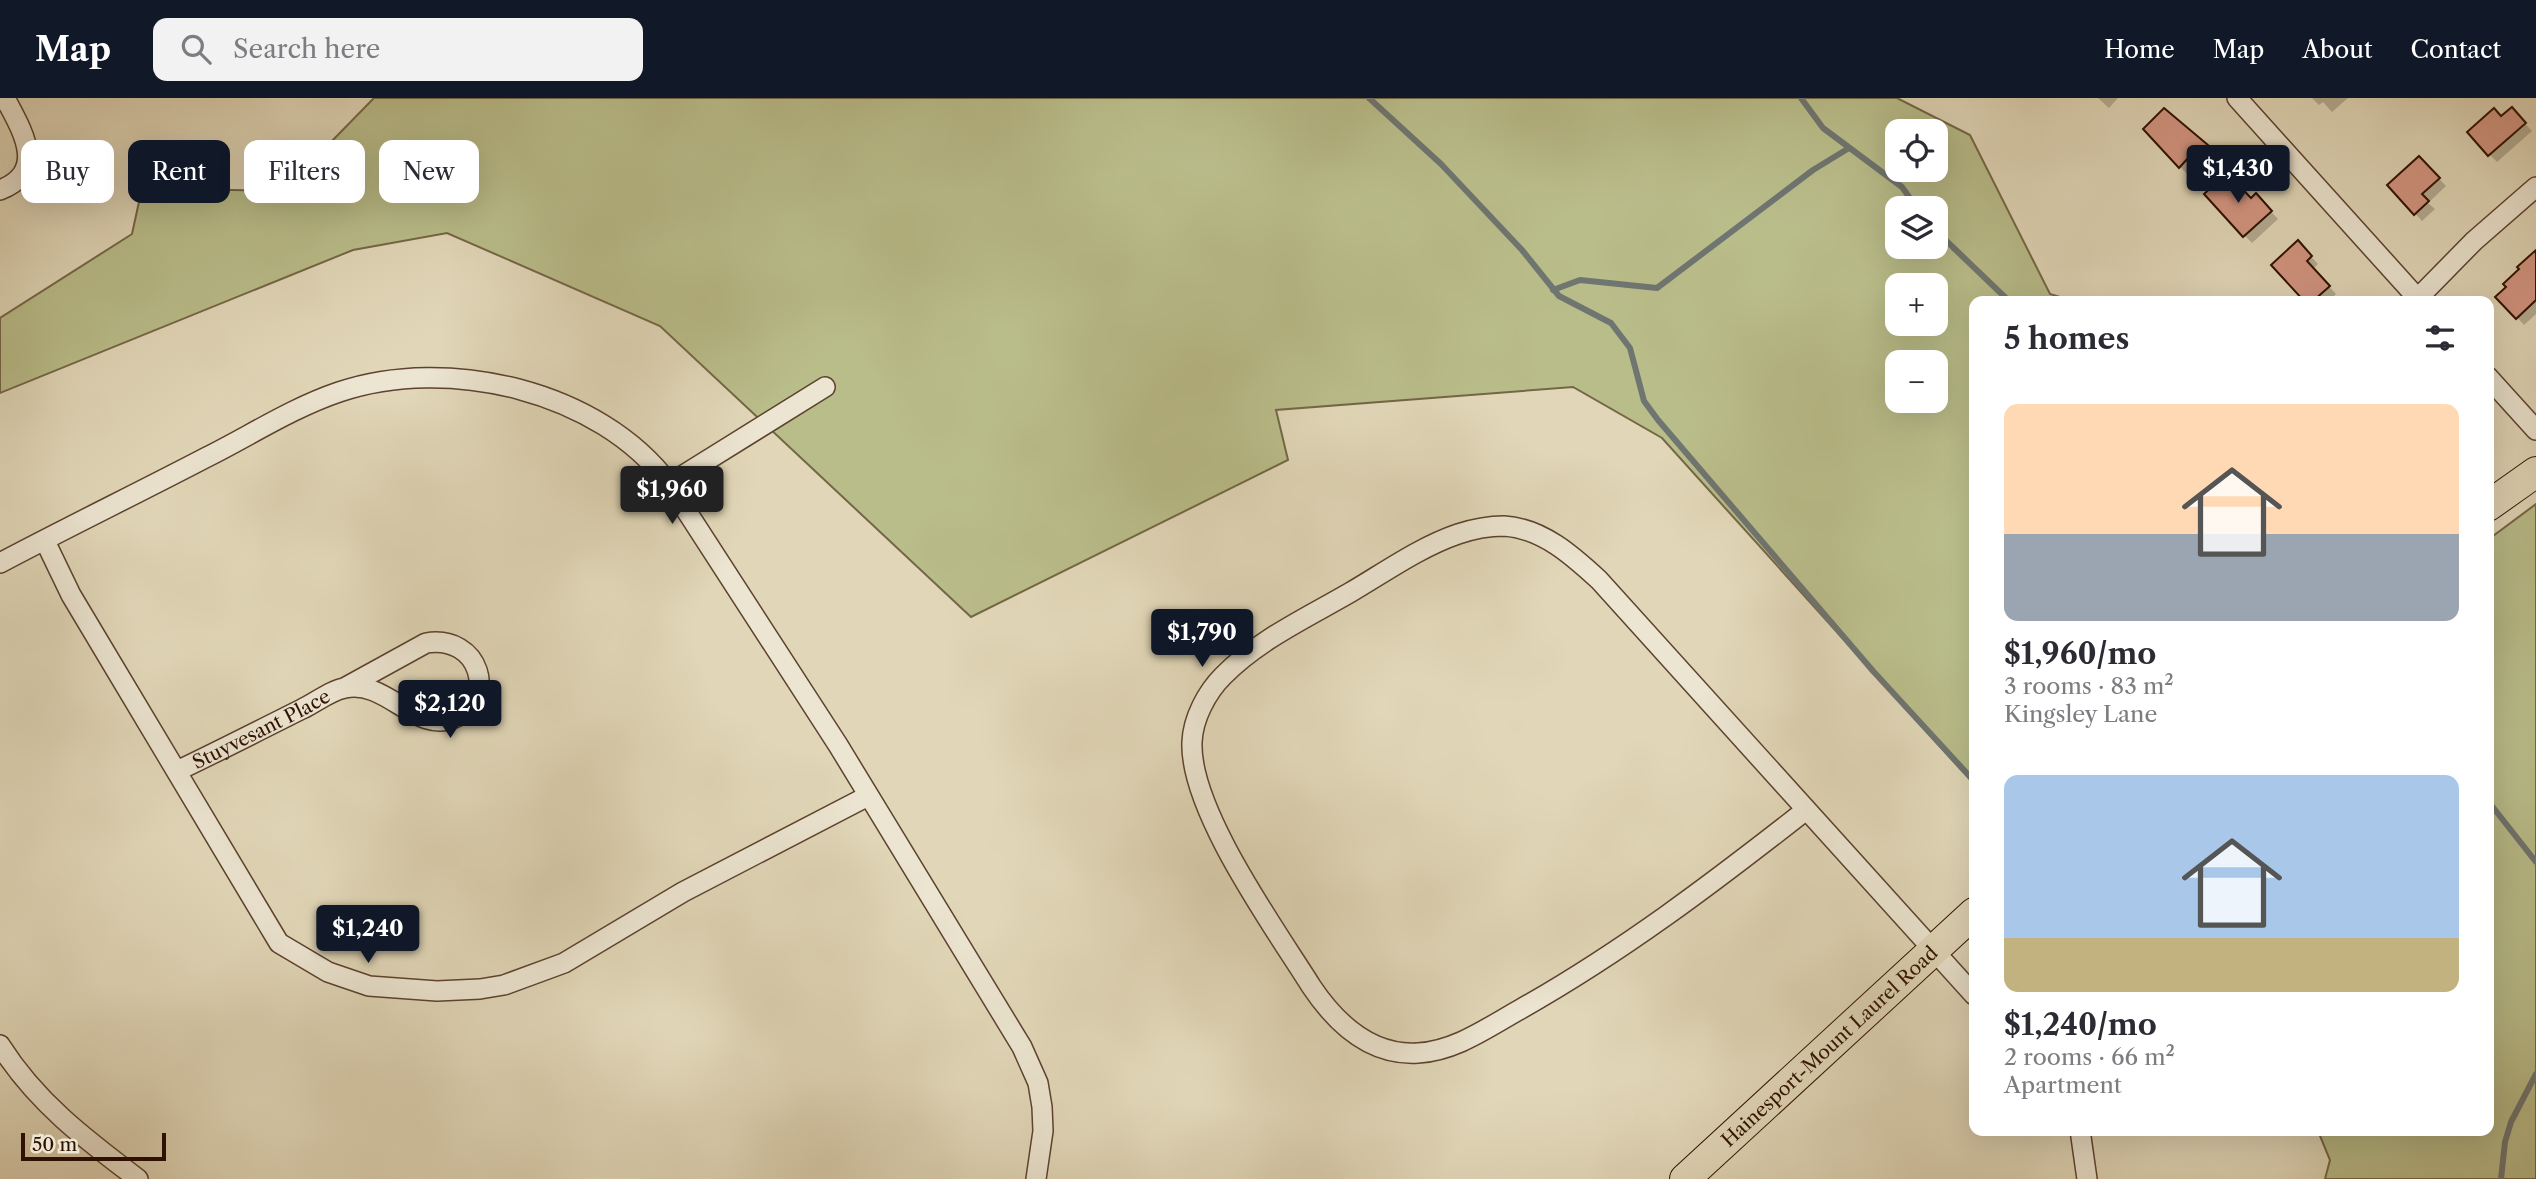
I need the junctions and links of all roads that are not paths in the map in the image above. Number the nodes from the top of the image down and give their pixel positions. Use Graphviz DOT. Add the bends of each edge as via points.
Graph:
graph roads {
  1 [pos="2237,98"];
  2 [pos="3,99"];
  3 [pos="2536,187"];
  4 [pos="0,190"];
  5 [pos="2415,296"];
  6 [pos="2423,296"];
  7 [pos="2494,384"];
  8 [pos="825,387"];
  9 [pos="2536,430"];
  10 [pos="2536,472"];
  11 [pos="669,484"];
  12 [pos="2494,502"];
  13 [pos="45,541"];
  14 [pos="0,564"];
  15 [pos="346,687"];
  16 [pos="177,771"];
  17 [pos="868,796"];
  18 [pos="1806,810"];
  19 [pos="1969,918"];
  20 [pos="1932,951"];
  21 [pos="1969,990"];
  22 [pos="0,1045"];
  23 [pos="2081,1136"];
  24 [pos="138,1179"];
  25 [pos="1036,1179"];
  26 [pos="1685,1179"];
  27 [pos="2087,1179"];
  1 -- 5 [label="street"];
  2 -- 4 [label="street" via="27,142 28,157 15,182"];
  3 -- 6 [label="street" via="2474,241"];
  7 -- 9 [label="street"];
  8 -- 11 [label="street"];
  10 -- 12 [label="main road"];
  11 -- 13 [label="street" via="618,432 567,404 496,385 404,379 338,392 293,411"];
  11 -- 17 [label="street"];
  13 -- 14 [label="street"];
  13 -- 16 [label="street" via="71,595"];
  15 -- 15 [label="street, Stuyvesant Place" via="384,694 419,716 444,721 468,709 479,685 473,660 464,650 439,641 426,643"];
  15 -- 16 [label="street, Stuyvesant Place"];
  16 -- 17 [label="street" via="283,947 363,985 437,991 498,987 564,963 683,892"];
  17 -- 25 [label="street" via="1002,1009 1031,1066 1042,1107"];
  18 -- 18 [label="street" via="1592,573 1555,544 1506,526 1481,527 1430,547 1258,647 1221,678 1197,717 1192,739 1195,775 1208,811 1326,1009 1367,1041 1404,1052 1441,1049 1465,1040 1541,998 1665,919"];
  18 -- 20 [label="street"];
  19 -- 20 [label="main road, Hainesport-Mount Laurel Road"];
  20 -- 21 [label="street"];
  20 -- 26 [label="main road, Hainesport-Mount Laurel Road"];
  22 -- 24 [label="street" via="22,1078 68,1126"];
  23 -- 27 [label="street"];
}
